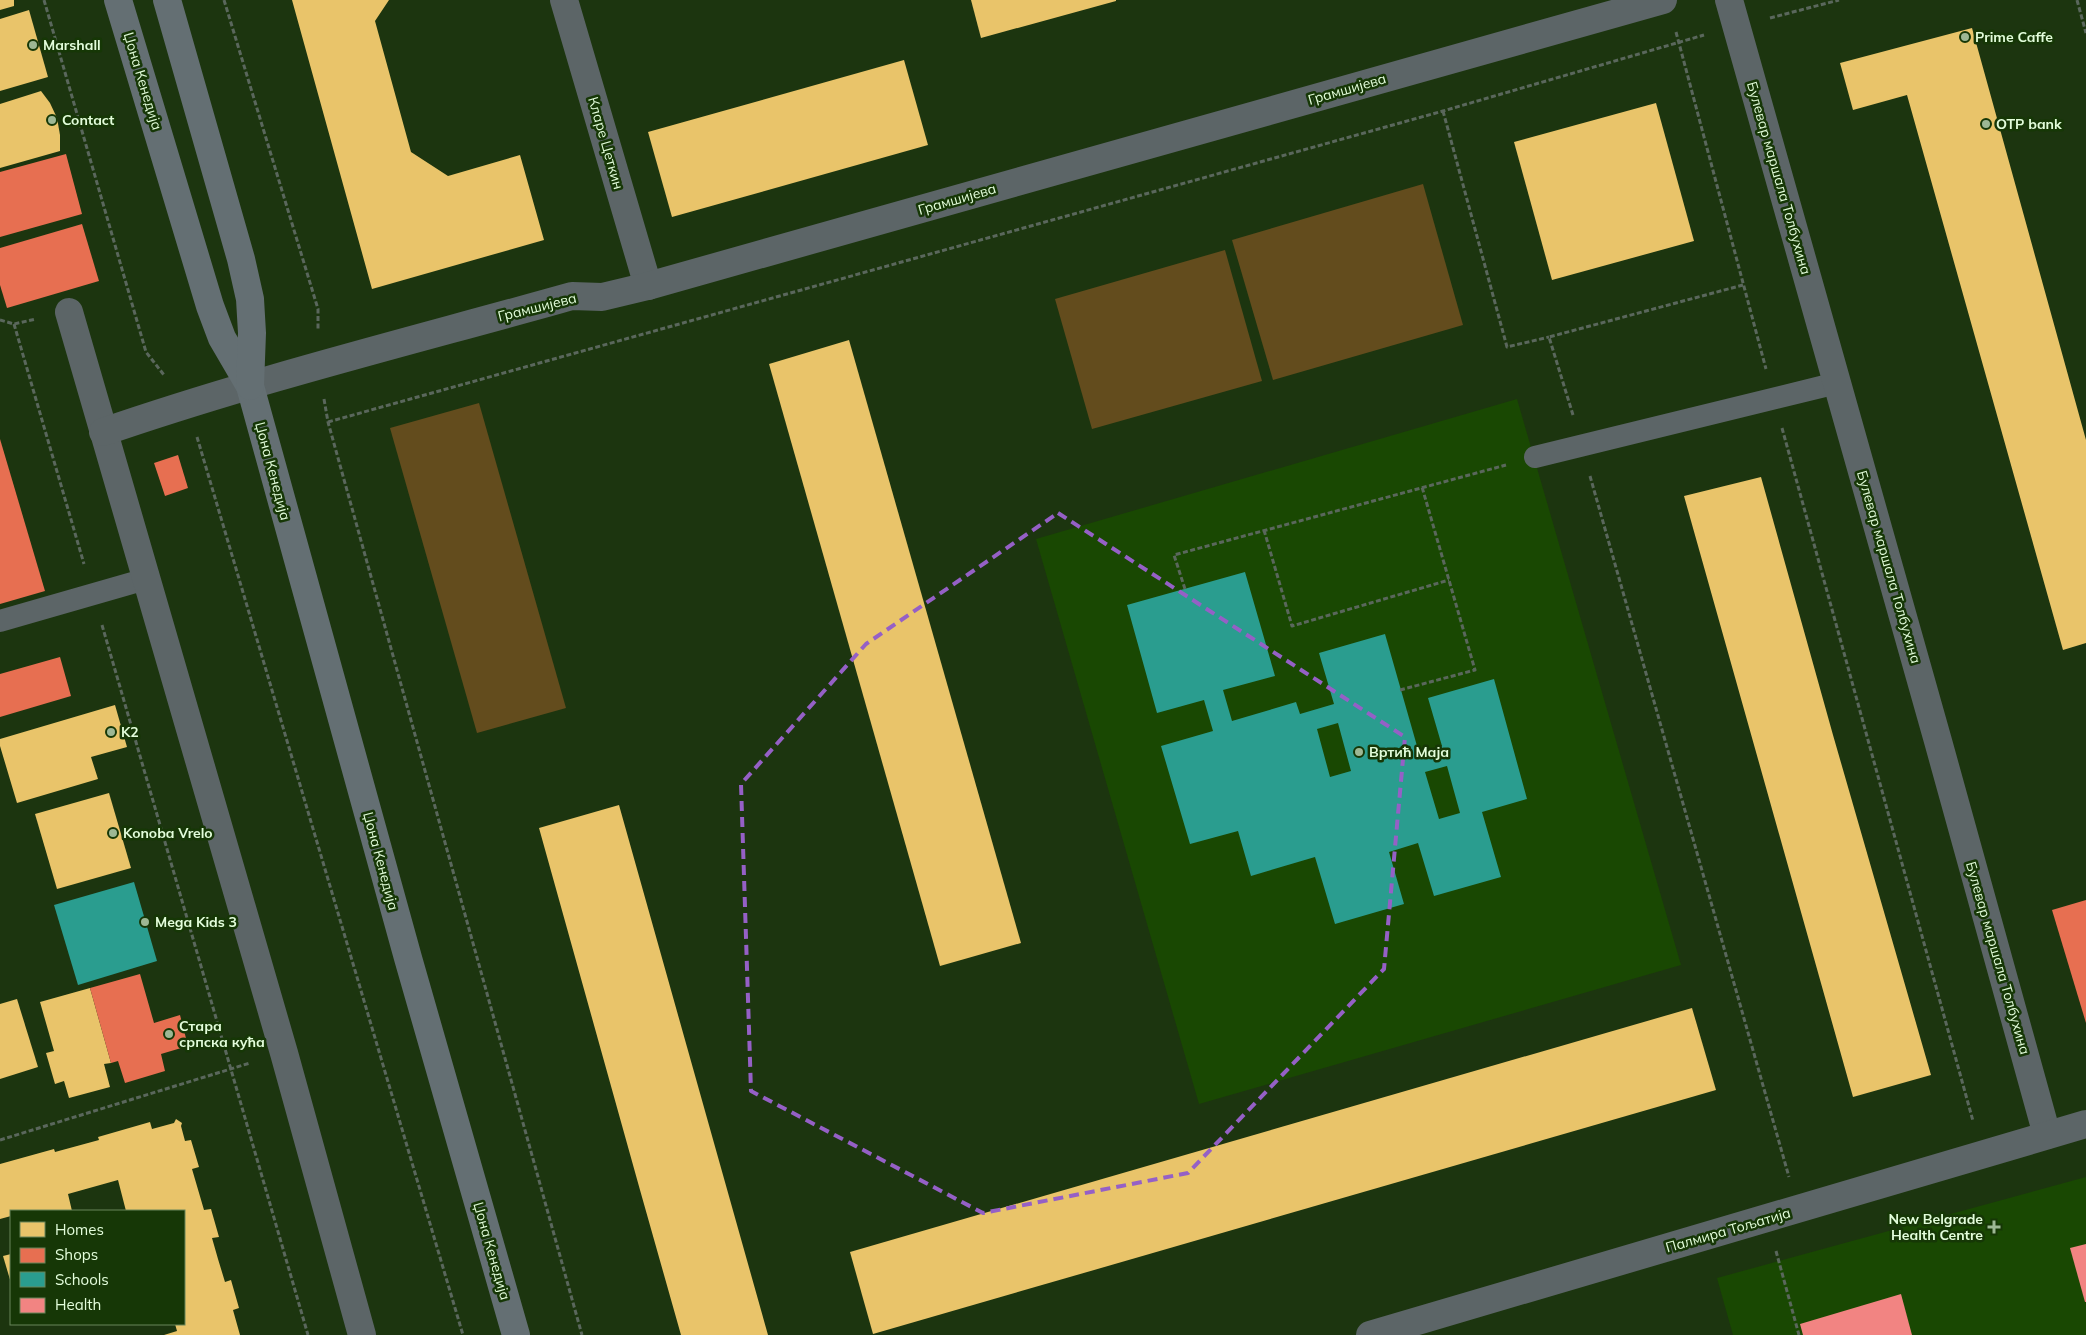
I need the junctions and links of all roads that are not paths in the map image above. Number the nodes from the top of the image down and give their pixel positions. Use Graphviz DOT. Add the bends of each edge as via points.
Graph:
graph roads {
  1 [pos="118,0"];
  2 [pos="167,0"];
  3 [pos="564,0"];
  4 [pos="1663,0"];
  5 [pos="1729,0"];
  6 [pos="648,286"];
  7 [pos="69,312"];
  8 [pos="1836,383"];
  9 [pos="250,386"];
  10 [pos="103,432"];
  11 [pos="1535,457"];
  12 [pos="146,579"];
  13 [pos="0,621"];
  14 [pos="2086,1124"];
  15 [pos="2047,1135"];
  16 [pos="362,1335"];
  17 [pos="516,1335"];
  18 [pos="1370,1335"];
  1 -- 9 [label="street, Џона Кенедија" via="210,306 222,338"];
  2 -- 9 [label="street, Џона Кенедија" via="242,259 250,299"];
  3 -- 6 [label="street, Кларе Цеткин"];
  4 -- 6 [label="street, Грамшијева"];
  5 -- 8 [label="street, Булевар маршала Толбухина"];
  6 -- 9 [label="street, Грамшијева" via="602,298 572,296"];
  7 -- 10 [label="street"];
  8 -- 11 [label="lane"];
  8 -- 15 [label="street, Булевар маршала Толбухина"];
  9 -- 10 [label="street" via="187,403"];
  9 -- 17 [label="street, Џона Кенедија"];
  10 -- 12 [label="street"];
  12 -- 13 [label="lane"];
  12 -- 16 [label="street" via="284,1052"];
  14 -- 15 [label="street, Палмира Тољатија"];
  15 -- 18 [label="street, Палмира Тољатија"];
}
